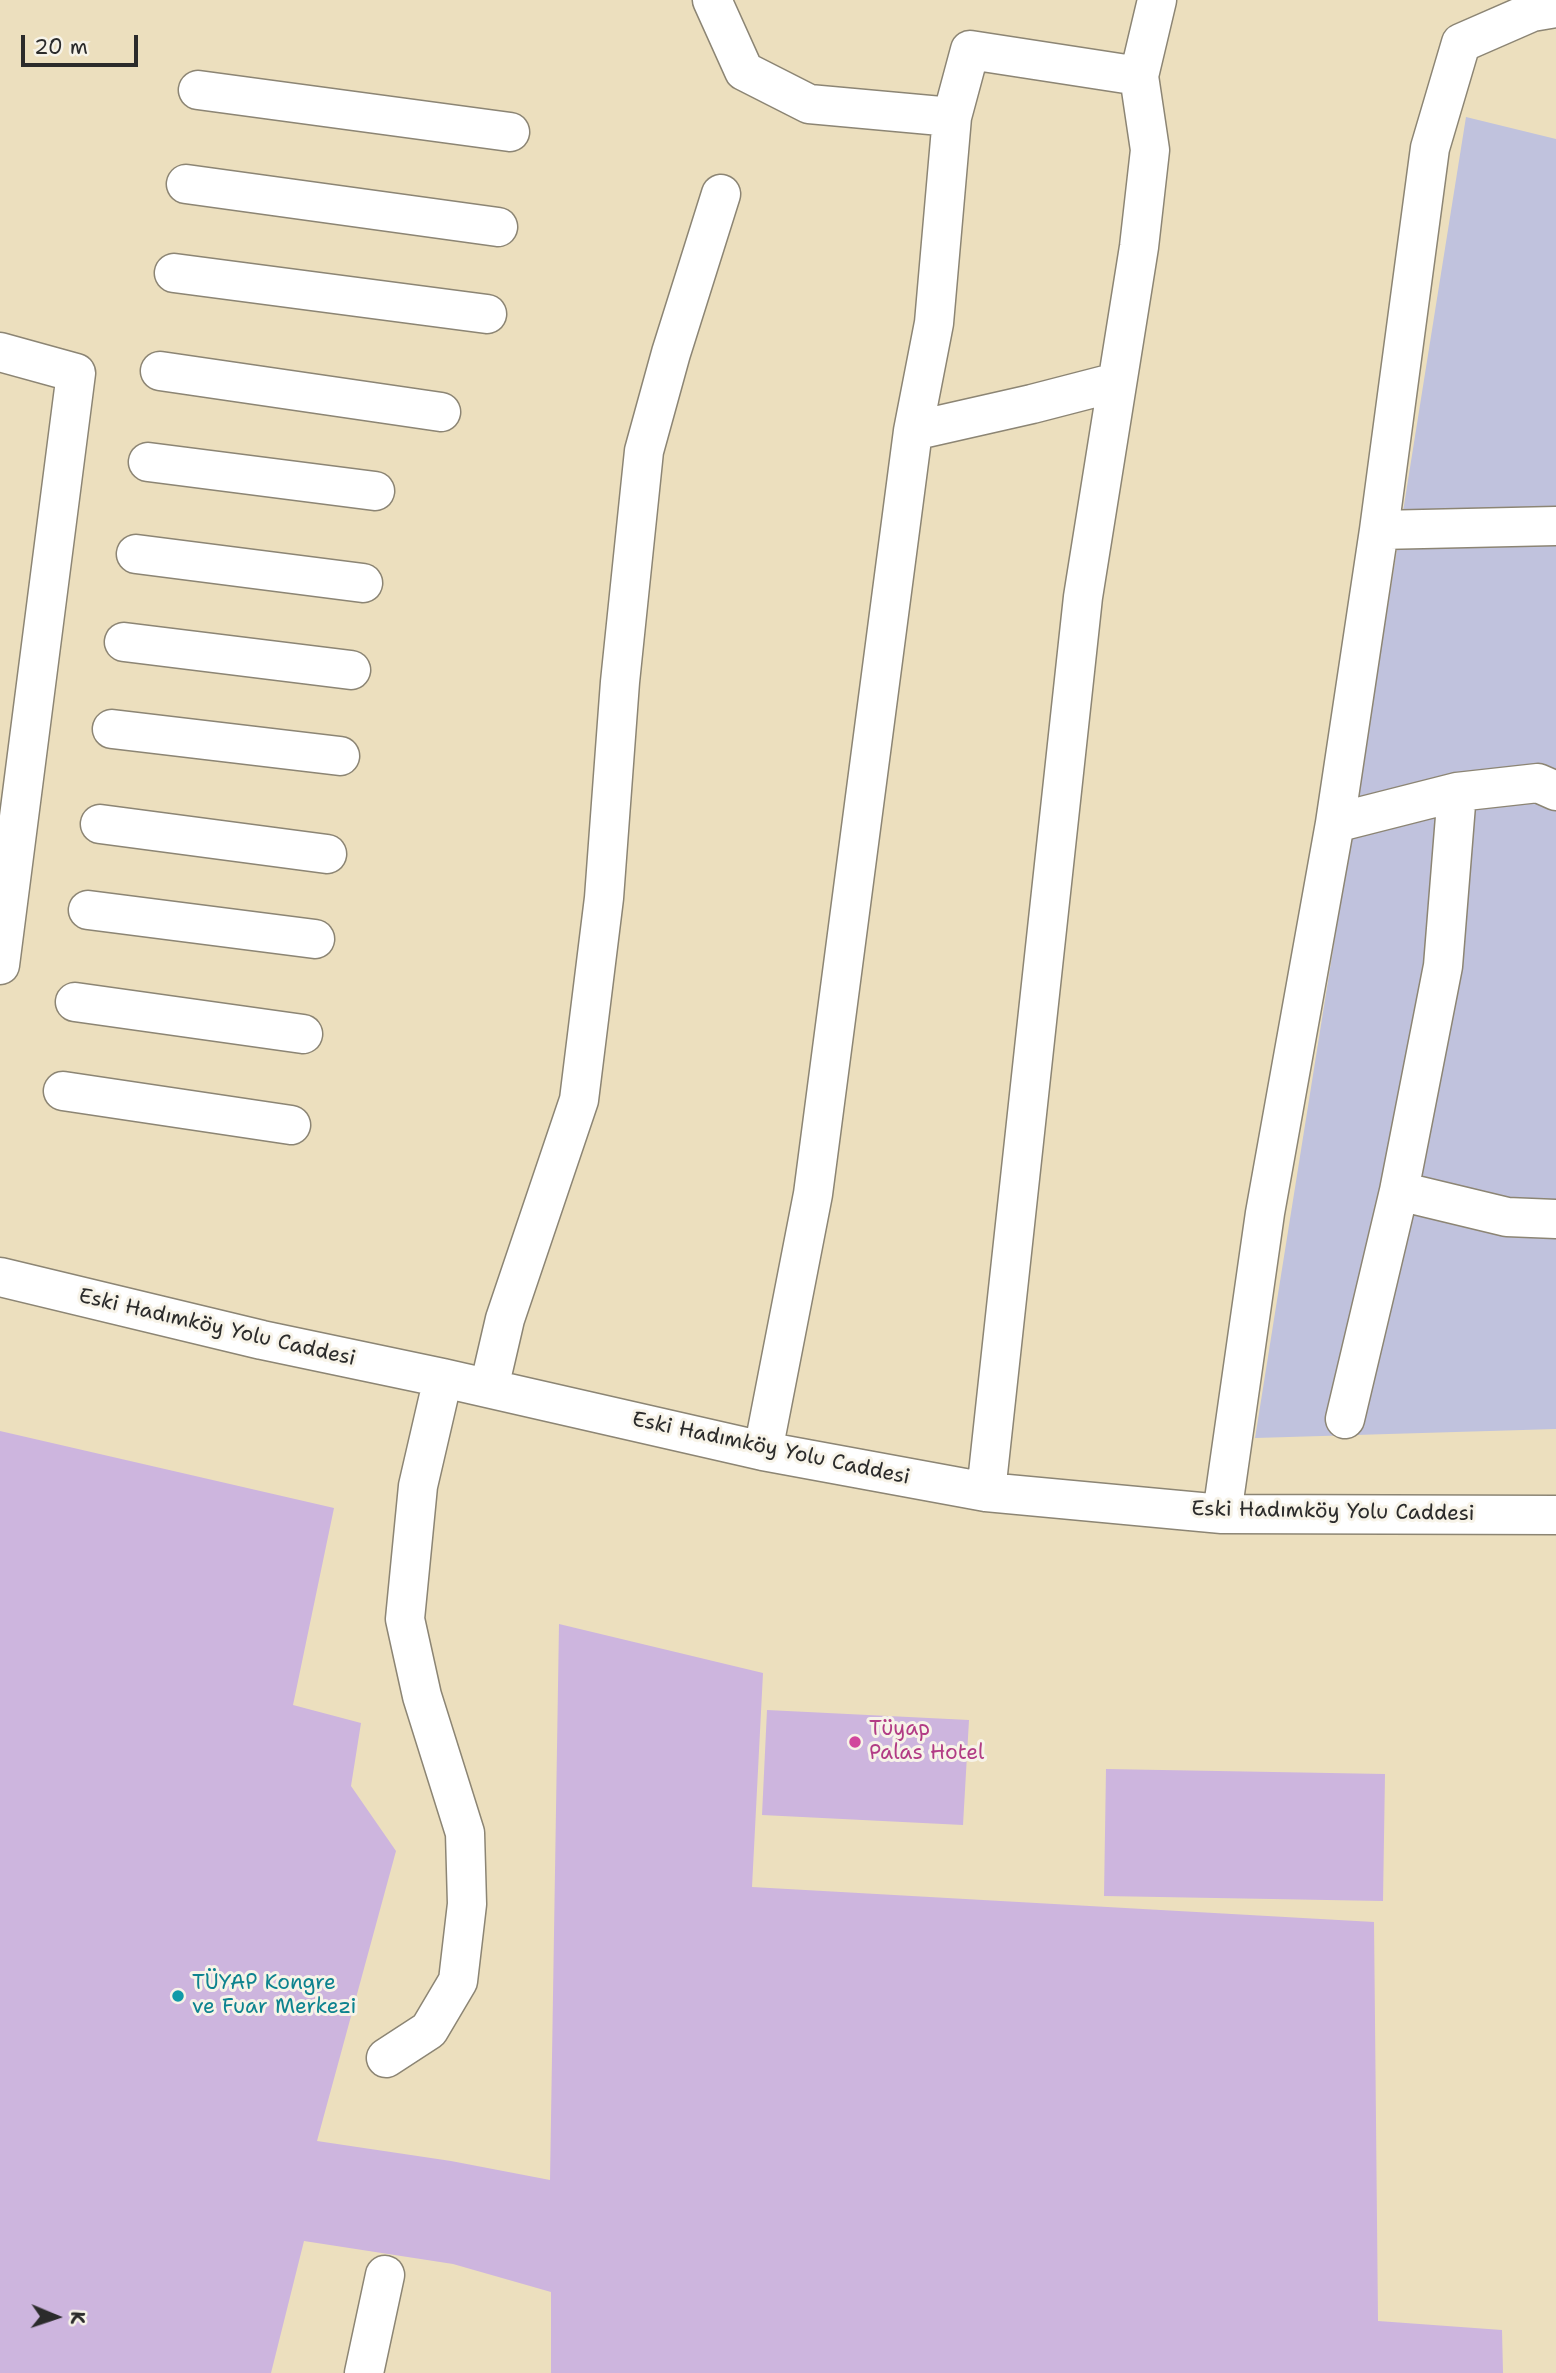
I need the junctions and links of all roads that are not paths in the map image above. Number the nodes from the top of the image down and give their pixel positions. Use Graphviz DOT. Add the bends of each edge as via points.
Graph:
graph roads {
  1 [pos="712,0"];
  2 [pos="1157,0"];
  3 [pos="1556,8"];
  4 [pos="1139,76"];
  5 [pos="198,90"];
  6 [pos="952,117"];
  7 [pos="510,132"];
  8 [pos="186,184"];
  9 [pos="721,194"];
  10 [pos="498,227"];
  11 [pos="174,273"];
  12 [pos="487,314"];
  13 [pos="0,352"];
  14 [pos="160,371"];
  15 [pos="1118,382"];
  16 [pos="441,412"];
  17 [pos="913,431"];
  18 [pos="148,462"];
  19 [pos="375,491"];
  20 [pos="1556,526"];
  21 [pos="1379,530"];
  22 [pos="136,554"];
  23 [pos="363,583"];
  24 [pos="124,642"];
  25 [pos="351,670"];
  26 [pos="112,729"];
  27 [pos="340,756"];
  28 [pos="1556,790"];
  29 [pos="1457,792"];
  30 [pos="1335,823"];
  31 [pos="100,824"];
  32 [pos="327,854"];
  33 [pos="88,910"];
  34 [pos="315,939"];
  35 [pos="0,965"];
  36 [pos="75,1002"];
  37 [pos="303,1034"];
  38 [pos="63,1091"];
  39 [pos="290,1125"];
  40 [pos="1399,1191"];
  41 [pos="1556,1219"];
  42 [pos="0,1277"];
  43 [pos="443,1378"];
  44 [pos="489,1388"];
  45 [pos="1345,1419"];
  46 [pos="763,1451"];
  47 [pos="986,1492"];
  48 [pos="1222,1514"];
  49 [pos="1556,1515"];
  50 [pos="386,2058"];
  51 [pos="385,2275"];
  52 [pos="364,2373"];
  1 -- 6 [label="street" via="744,71 809,104"];
  2 -- 4 [label="street"];
  3 -- 21 [label="street" via="1532,12 1461,43 1430,148"];
  4 -- 6 [label="street" via="970,50"];
  4 -- 15 [label="street" via="1150,150"];
  5 -- 7 [label="street"];
  6 -- 17 [label="street" via="934,323"];
  8 -- 10 [label="street"];
  9 -- 44 [label="street" via="644,451 604,898 579,1100 505,1320"];
  11 -- 12 [label="street"];
  13 -- 35 [label="street" via="76,373"];
  14 -- 16 [label="street"];
  15 -- 17 [label="street"];
  15 -- 47 [label="street" via="1083,597"];
  17 -- 46 [label="street" via="813,1194"];
  18 -- 19 [label="street"];
  20 -- 21 [label="street"];
  21 -- 30 [label="street"];
  22 -- 23 [label="street"];
  24 -- 25 [label="street"];
  26 -- 27 [label="street"];
  28 -- 29 [label="street" via="1538,783"];
  29 -- 30 [label="street"];
  29 -- 40 [label="street" via="1443,966"];
  30 -- 48 [label="street" via="1265,1213"];
  31 -- 32 [label="street"];
  33 -- 34 [label="street"];
  36 -- 37 [label="street"];
  38 -- 39 [label="street"];
  40 -- 41 [label="street" via="1507,1217"];
  40 -- 45 [label="street"];
  42 -- 43 [label="street, Eski Hadımköy Yolu Caddesi"];
  43 -- 44 [label="street, Eski Hadımköy Yolu Caddesi"];
  43 -- 50 [label="street" via="418,1486 405,1619 422,1696 465,1833 467,1903 458,1981 429,2030"];
  44 -- 46 [label="street, Eski Hadımköy Yolu Caddesi"];
  46 -- 47 [label="street, Eski Hadımköy Yolu Caddesi"];
  47 -- 48 [label="street, Eski Hadımköy Yolu Caddesi"];
  48 -- 49 [label="street, Eski Hadımköy Yolu Caddesi"];
  51 -- 52 [label="street"];
}
